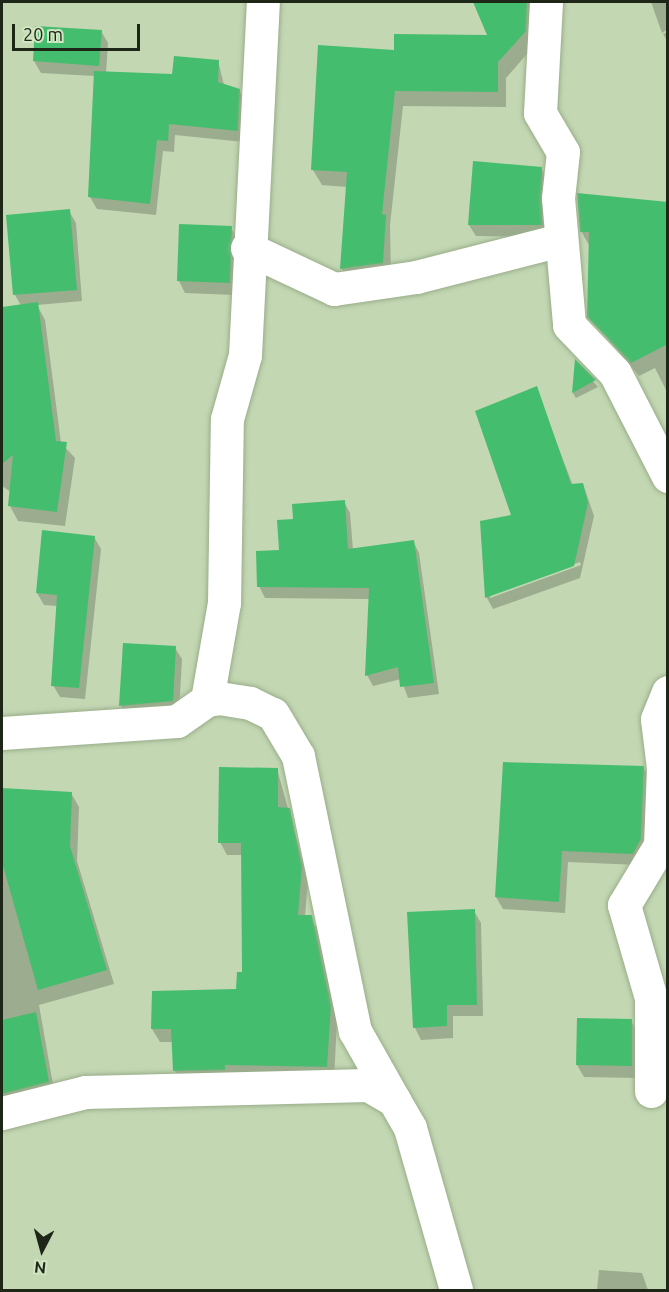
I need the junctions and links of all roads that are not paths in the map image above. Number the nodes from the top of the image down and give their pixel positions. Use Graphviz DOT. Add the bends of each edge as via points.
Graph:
graph roads {
  1 [pos="263,2"];
  2 [pos="546,2"];
  3 [pos="560,240"];
  4 [pos="247,248"];
  5 [pos="668,476"];
  6 [pos="668,692"];
  7 [pos="207,700"];
  8 [pos="2,733"];
  9 [pos="651,1092"];
  10 [pos="394,1100"];
  11 [pos="2,1113"];
  12 [pos="456,1290"];
  1 -- 4 [label="street"];
  2 -- 3 [label="street" via="540,112 563,152"];
  3 -- 4 [label="street" via="416,277 334,289"];
  3 -- 5 [label="street" via="569,325 615,373"];
  4 -- 7 [label="street" via="245,355 228,419 224,603"];
  6 -- 9 [label="street" via="657,719 663,768 660,844 624,905 651,998"];
  7 -- 8 [label="street" via="177,721"];
  7 -- 10 [label="street" via="250,703 273,714 298,756 345,996 355,1031"];
  10 -- 11 [label="street" via="368,1085 339,1083 86,1092"];
  10 -- 12 [label="street" via="411,1128"];
}
